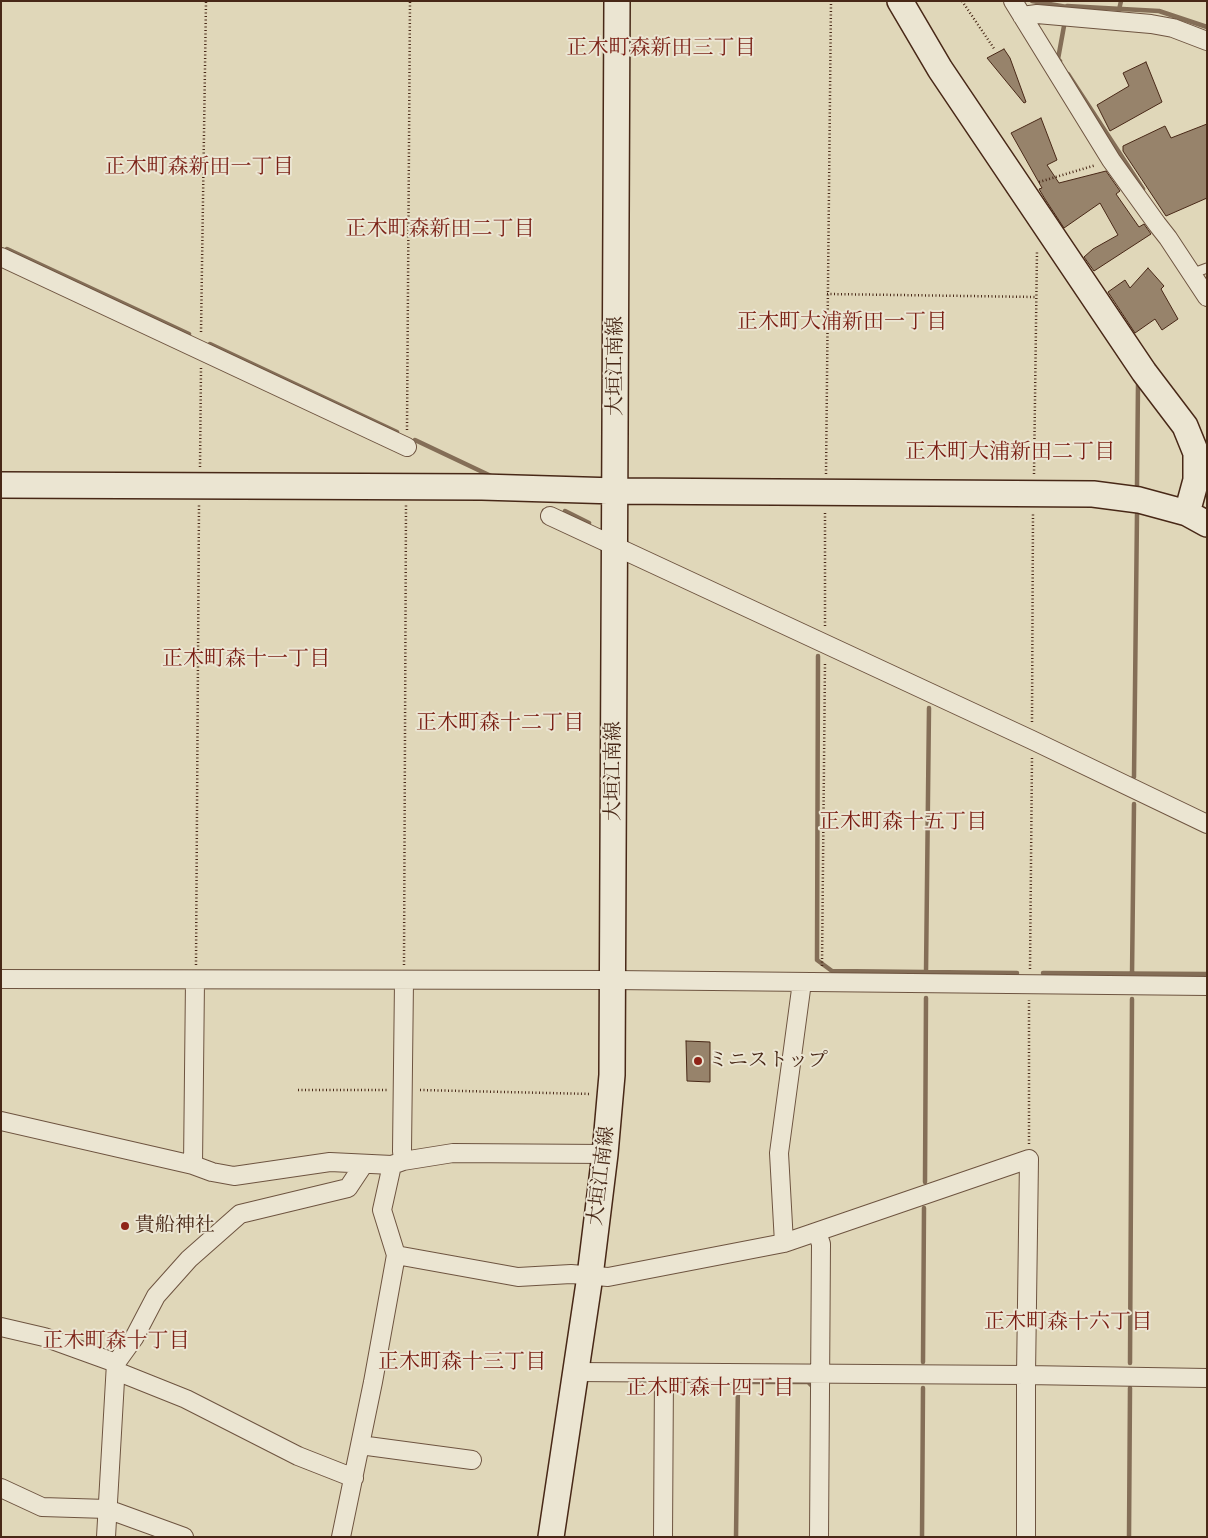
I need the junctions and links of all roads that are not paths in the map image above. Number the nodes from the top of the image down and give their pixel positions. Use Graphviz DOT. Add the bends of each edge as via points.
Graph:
graph roads {
  1 [pos="617,1"];
  2 [pos="900,1"];
  3 [pos="1017,9"];
  4 [pos="1207,41"];
  5 [pos="1,257"];
  6 [pos="1199,271"];
  7 [pos="1207,297"];
  8 [pos="407,447"];
  9 [pos="1,485"];
  10 [pos="616,491"];
  11 [pos="550,516"];
  12 [pos="1197,518"];
  13 [pos="616,547"];
  14 [pos="1207,824"];
  15 [pos="1,979"];
  16 [pos="195,980"];
  17 [pos="404,980"];
  18 [pos="612,980"];
  19 [pos="802,982"];
  20 [pos="1207,986"];
  21 [pos="1,1121"];
  22 [pos="605,1154"];
  23 [pos="397,1163"];
  24 [pos="364,1164"];
  25 [pos="193,1165"];
  26 [pos="817,1232"];
  27 [pos="784,1244"];
  28 [pos="396,1255"];
  29 [pos="590,1276"];
  30 [pos="1,1327"];
  31 [pos="116,1367"];
  32 [pos="575,1372"];
  33 [pos="664,1374"];
  34 [pos="819,1375"];
  35 [pos="1026,1375"];
  36 [pos="1207,1378"];
  37 [pos="360,1445"];
  38 [pos="472,1460"];
  39 [pos="354,1478"];
  40 [pos="1,1488"];
  41 [pos="108,1509"];
  42 [pos="106,1537"];
  43 [pos="184,1537"];
  44 [pos="341,1537"];
  45 [pos="551,1537"];
  46 [pos="663,1537"];
  47 [pos="819,1537"];
  48 [pos="1026,1537"];
  1 -- 10 [label="street, 大垣江南線"];
  2 -- 12 [label="street" via="940,69 1144,372 1185,426 1196,453"];
  3 -- 4 [label="street" via="1037,14 1151,24 1173,28"];
  3 -- 6 [label="street" via="1111,160 1156,224"];
  5 -- 8 [label="street"];
  6 -- 7 [label="street"];
  9 -- 10 [label="street" via="482,487"];
  10 -- 12 [label="street" via="1093,494 1139,500"];
  10 -- 13 [label="street, 大垣江南線"];
  11 -- 13 [label="street"];
  13 -- 14 [label="street"];
  13 -- 18 [label="street, 大垣江南線"];
  15 -- 16 [label="street"];
  16 -- 17 [label="street"];
  16 -- 25 [label="street"];
  17 -- 18 [label="street"];
  17 -- 23 [label="street"];
  18 -- 19 [label="street"];
  18 -- 22 [label="street, 大垣江南線" via="612,1075"];
  19 -- 20 [label="street"];
  19 -- 27 [label="street" via="779,1153"];
  21 -- 25 [label="street"];
  22 -- 23 [label="street" via="453,1153"];
  22 -- 29 [label="street, 大垣江南線"];
  23 -- 24 [label="street"];
  23 -- 28 [label="street" via="382,1210"];
  24 -- 25 [label="street" via="330,1162 234,1176"];
  24 -- 31 [label="street" via="348,1188 240,1214 189,1259 156,1296"];
  26 -- 27 [label="street"];
  26 -- 34 [label="street" via="820,1244"];
  26 -- 35 [label="street" via="1029,1159"];
  27 -- 29 [label="street" via="608,1277"];
  28 -- 29 [label="street" via="518,1277"];
  28 -- 37 [label="street"];
  29 -- 32 [label="street, 大垣江南線"];
  30 -- 31 [label="street" via="44,1337"];
  31 -- 39 [label="street" via="298,1456"];
  31 -- 41 [label="street"];
  32 -- 33 [label="street"];
  32 -- 45 [label="street, 大垣江南線"];
  33 -- 34 [label="street"];
  33 -- 46 [label="street"];
  34 -- 35 [label="street"];
  34 -- 47 [label="street"];
  35 -- 36 [label="street"];
  35 -- 48 [label="street"];
  37 -- 38 [label="street"];
  37 -- 39 [label="street"];
  39 -- 44 [label="street"];
  40 -- 41 [label="street" via="42,1507"];
  41 -- 42 [label="street"];
  41 -- 43 [label="street"];
}
